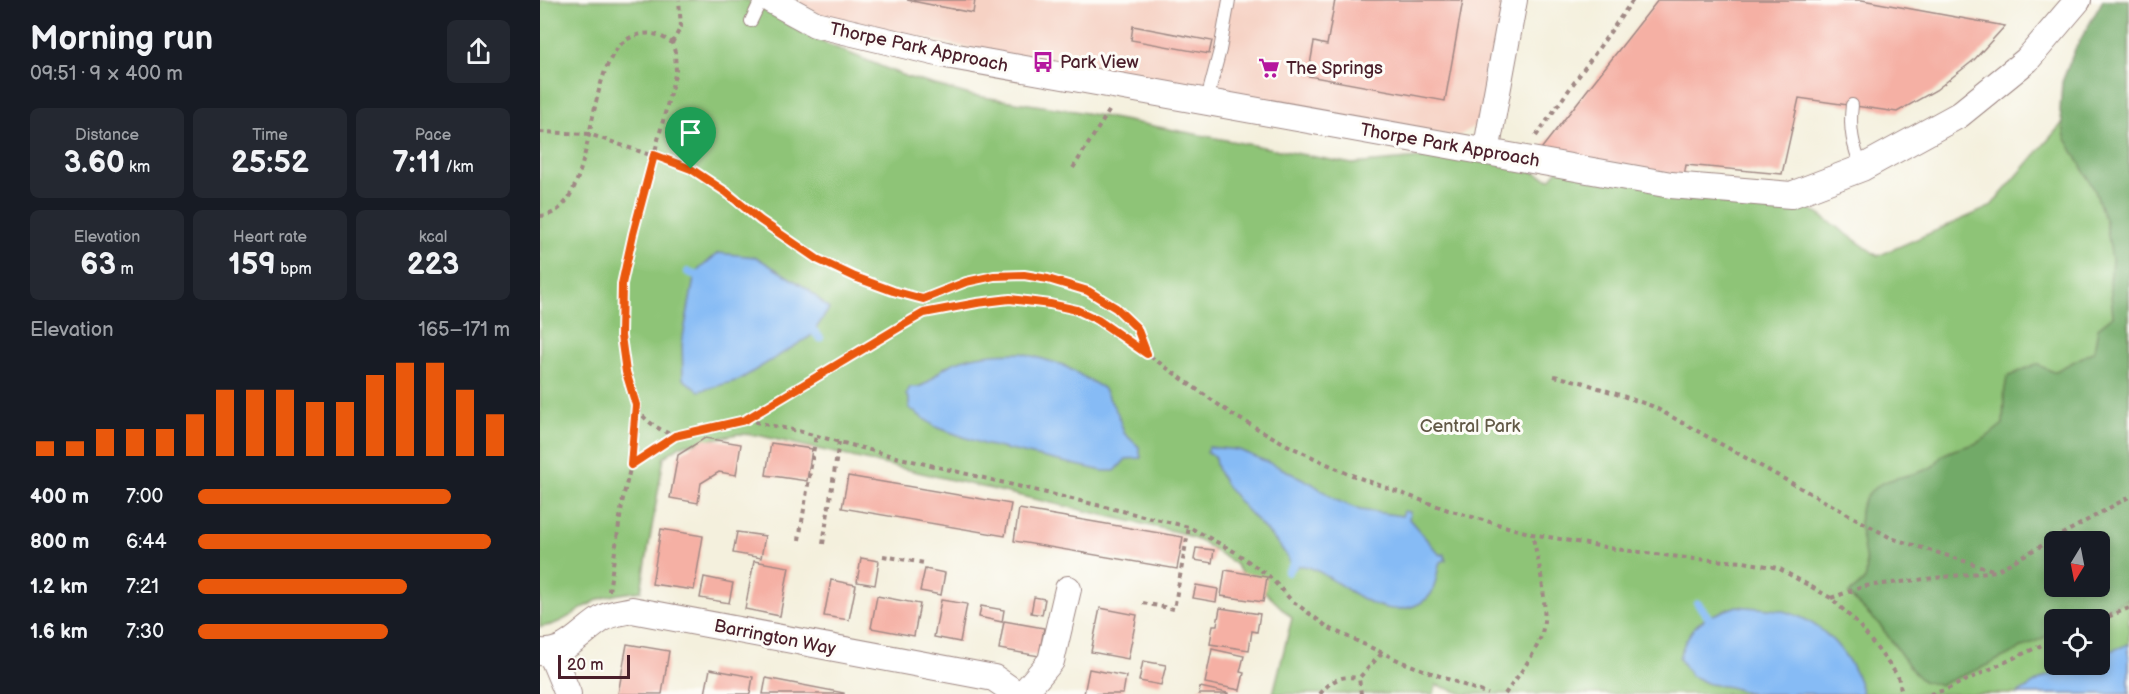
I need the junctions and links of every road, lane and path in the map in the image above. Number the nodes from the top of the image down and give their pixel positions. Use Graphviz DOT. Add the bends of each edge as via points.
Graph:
graph roads {
  1 [pos="680,0"];
  2 [pos="761,0"];
  3 [pos="771,0"];
  4 [pos="1229,0"];
  5 [pos="1514,0"];
  6 [pos="1633,0"];
  7 [pos="2078,0"];
  8 [pos="751,21"];
  9 [pos="672,43"];
  10 [pos="1124,86"];
  11 [pos="1206,103"];
  12 [pos="1852,105"];
  13 [pos="540,132"];
  14 [pos="589,134"];
  15 [pos="1486,152"];
  16 [pos="654,155"];
  17 [pos="1520,158"];
  18 [pos="1073,168"];
  19 [pos="1862,168"];
  20 [pos="540,216"];
  21 [pos="923,299"];
  22 [pos="924,313"];
  23 [pos="1147,354"];
  24 [pos="1554,376"];
  25 [pos="636,405"];
  26 [pos="745,420"];
  27 [pos="816,435"];
  28 [pos="675,436"];
  29 [pos="839,442"];
  30 [pos="631,465"];
  31 [pos="2129,497"];
  32 [pos="1189,527"];
  33 [pos="1532,534"];
  34 [pos="799,540"];
  35 [pos="823,544"];
  36 [pos="883,556"];
  37 [pos="925,563"];
  38 [pos="1996,571"];
  39 [pos="1068,589"];
  40 [pos="1831,598"];
  41 [pos="1143,603"];
  42 [pos="2129,608"];
  43 [pos="606,616"];
  44 [pos="2110,616"];
  45 [pos="2044,644"];
  46 [pos="545,653"];
  47 [pos="1382,653"];
  48 [pos="1359,678"];
  49 [pos="568,694"];
  50 [pos="1017,694"];
  51 [pos="1023,694"];
  52 [pos="1320,694"];
  53 [pos="1361,694"];
  54 [pos="1488,694"];
  55 [pos="1505,694"];
  56 [pos="1902,694"];
  57 [pos="1930,694"];
  1 -- 9 [label="path" via="681,27"];
  2 -- 8 [label="lane"];
  3 -- 10 [label="street, Thorpe Park Approach" via="815,24 884,41 946,56"];
  4 -- 11 [label="lane"];
  5 -- 15 [label="street"];
  6 -- 17 [label="path"];
  7 -- 19 [label="street, Thorpe Park Approach" via="2027,60 1959,115"];
  9 -- 14 [label="path" via="653,33 643,33 628,38 617,48 606,70"];
  9 -- 16 [label="path" via="676,71"];
  10 -- 11 [label="street, Thorpe Park Approach"];
  10 -- 18 [label="path"];
  11 -- 15 [label="street, Thorpe Park Approach"];
  12 -- 19 [label="lane" via="1852,142"];
  13 -- 14 [label="path"];
  14 -- 16 [label="path"];
  14 -- 20 [label="path" via="567,200 558,211"];
  15 -- 17 [label="street, Thorpe Park Approach"];
  16 -- 21 [label="path" via="691,169 817,259 893,291"];
  16 -- 25 [label="path" via="622,284 621,336"];
  17 -- 19 [label="street, Thorpe Park Approach" via="1671,185 1791,195"];
  21 -- 22 [label="path"];
  21 -- 23 [label="path" via="994,276 1048,279 1088,291 1116,308 1137,328"];
  22 -- 23 [label="path" via="1010,299 1050,304 1098,320"];
  22 -- 26 [label="path"];
  23 -- 33 [label="path" via="1233,415 1288,446 1346,473 1448,510"];
  24 -- 38 [label="path" via="1652,406 1891,538"];
  25 -- 28 [label="path" via="643,416"];
  25 -- 30 [label="path"];
  26 -- 27 [label="path"];
  26 -- 28 [label="path"];
  27 -- 29 [label="path"];
  27 -- 34 [label="path"];
  28 -- 30 [label="path"];
  29 -- 32 [label="path"];
  29 -- 35 [label="path"];
  30 -- 43 [label="path"];
  31 -- 38 [label="path"];
  32 -- 41 [label="path" via="1174,609"];
  32 -- 47 [label="path" via="1269,576 1291,600 1329,628"];
  33 -- 40 [label="path" via="1615,549 1778,568"];
  33 -- 55 [label="path" via="1542,584 1541,637"];
  36 -- 37 [label="path"];
  38 -- 40 [label="path" via="1865,586"];
  39 -- 51 [label="street" via="1051,661"];
  40 -- 56 [label="path" via="1859,625 1898,676"];
  42 -- 44 [label="path"];
  43 -- 46 [label="street, Barrington Way" via="574,641"];
  43 -- 50 [label="street, Barrington Way" via="632,610 994,678"];
  45 -- 57 [label="path"];
  46 -- 49 [label="street"];
  47 -- 48 [label="path"];
  47 -- 54 [label="path"];
  48 -- 52 [label="path" via="1345,676 1328,683"];
  48 -- 53 [label="path"];
}
